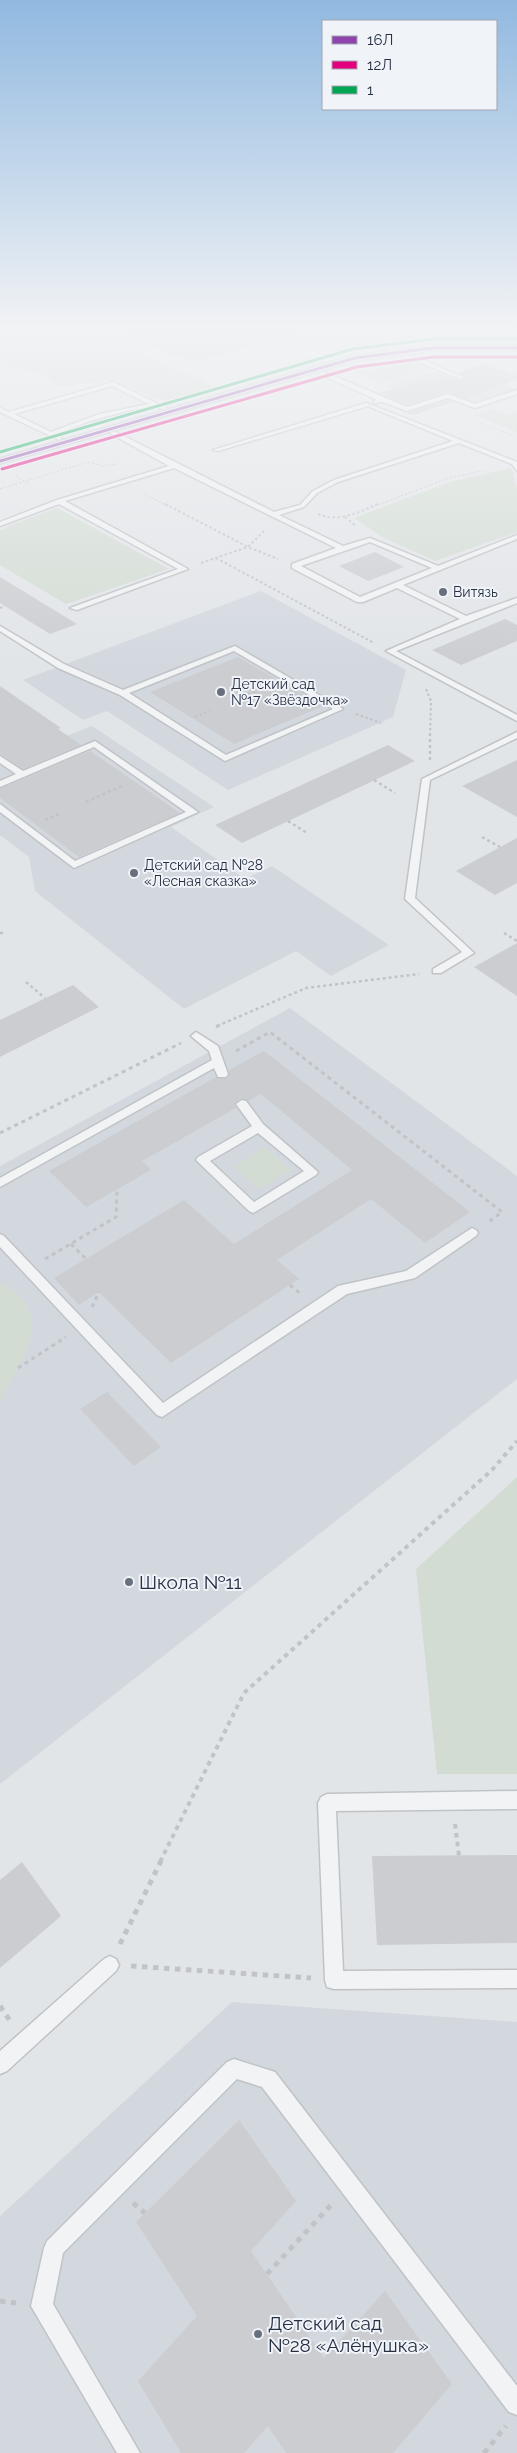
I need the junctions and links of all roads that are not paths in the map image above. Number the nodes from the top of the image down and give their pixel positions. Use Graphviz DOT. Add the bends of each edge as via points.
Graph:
graph roads {
  1 [pos="60,438"];
  2 [pos="79,438"];
  3 [pos="124,438"];
  4 [pos="254,438"];
  5 [pos="453,438"];
  6 [pos="459,441"];
  7 [pos="67,442"];
  8 [pos="216,450"];
  9 [pos="0,460"];
  10 [pos="175,466"];
  11 [pos="516,466"];
  12 [pos="59,501"];
  13 [pos="276,515"];
  14 [pos="0,524"];
  15 [pos="517,537"];
  16 [pos="342,548"];
  17 [pos="437,568"];
  18 [pos="397,585"];
  19 [pos="517,600"];
  20 [pos="74,608"];
  21 [pos="466,619"];
  22 [pos="0,628"];
  23 [pos="123,693"];
  24 [pos="517,718"];
  25 [pos="517,735"];
  26 [pos="0,759"];
  27 [pos="22,775"];
  28 [pos="0,784"];
  29 [pos="0,807"];
  30 [pos="436,972"];
  31 [pos="196,1036"];
  32 [pos="218,1061"];
  33 [pos="222,1074"];
  34 [pos="242,1104"];
  35 [pos="259,1127"];
  36 [pos="0,1184"];
  37 [pos="472,1233"];
  38 [pos="0,1239"];
  39 [pos="517,1800"];
  40 [pos="110,1965"];
  41 [pos="517,1979"];
  42 [pos="0,2064"];
  43 [pos="514,2411"];
  44 [pos="129,2453"];
  1 -- 7 [label="lane"];
  2 -- 7 [label="street"];
  3 -- 10 [label="lane"];
  4 -- 8 [label="lane"];
  5 -- 6 [label="lane"];
  6 -- 11 [label="lane"];
  6 -- 13 [label="lane" via="336,481 315,492 302,506"];
  7 -- 9 [label="street"];
  10 -- 12 [label="lane"];
  10 -- 13 [label="lane"];
  12 -- 14 [label="lane"];
  12 -- 20 [label="lane" via="184,569"];
  13 -- 16 [label="lane"];
  15 -- 17 [label="lane"];
  16 -- 17 [label="lane" via="370,540"];
  16 -- 18 [label="lane" via="295,566 360,600"];
  17 -- 18 [label="lane"];
  18 -- 21 [label="lane"];
  19 -- 21 [label="lane"];
  21 -- 24 [label="lane" via="390,652"];
  22 -- 23 [label="lane" via="61,666"];
  23 -- 23 [label="lane" via="235,648 339,709 226,758"];
  25 -- 30 [label="lane" via="426,779 410,899 469,953"];
  26 -- 27 [label="lane"];
  27 -- 28 [label="lane"];
  27 -- 29 [label="lane" via="95,744 193,812 74,865"];
  31 -- 32 [label="lane" via="214,1049"];
  32 -- 33 [label="lane"];
  32 -- 36 [label="lane"];
  34 -- 35 [label="lane"];
  35 -- 35 [label="lane" via="202,1160 253,1208 312,1172"];
  37 -- 38 [label="lane" via="410,1275 343,1290 162,1411"];
  39 -- 41 [label="lane" via="327,1803 334,1980"];
  40 -- 42 [label="lane"];
  43 -- 44 [label="lane" via="268,2079 234,2069 54,2248 42,2306"];
}
